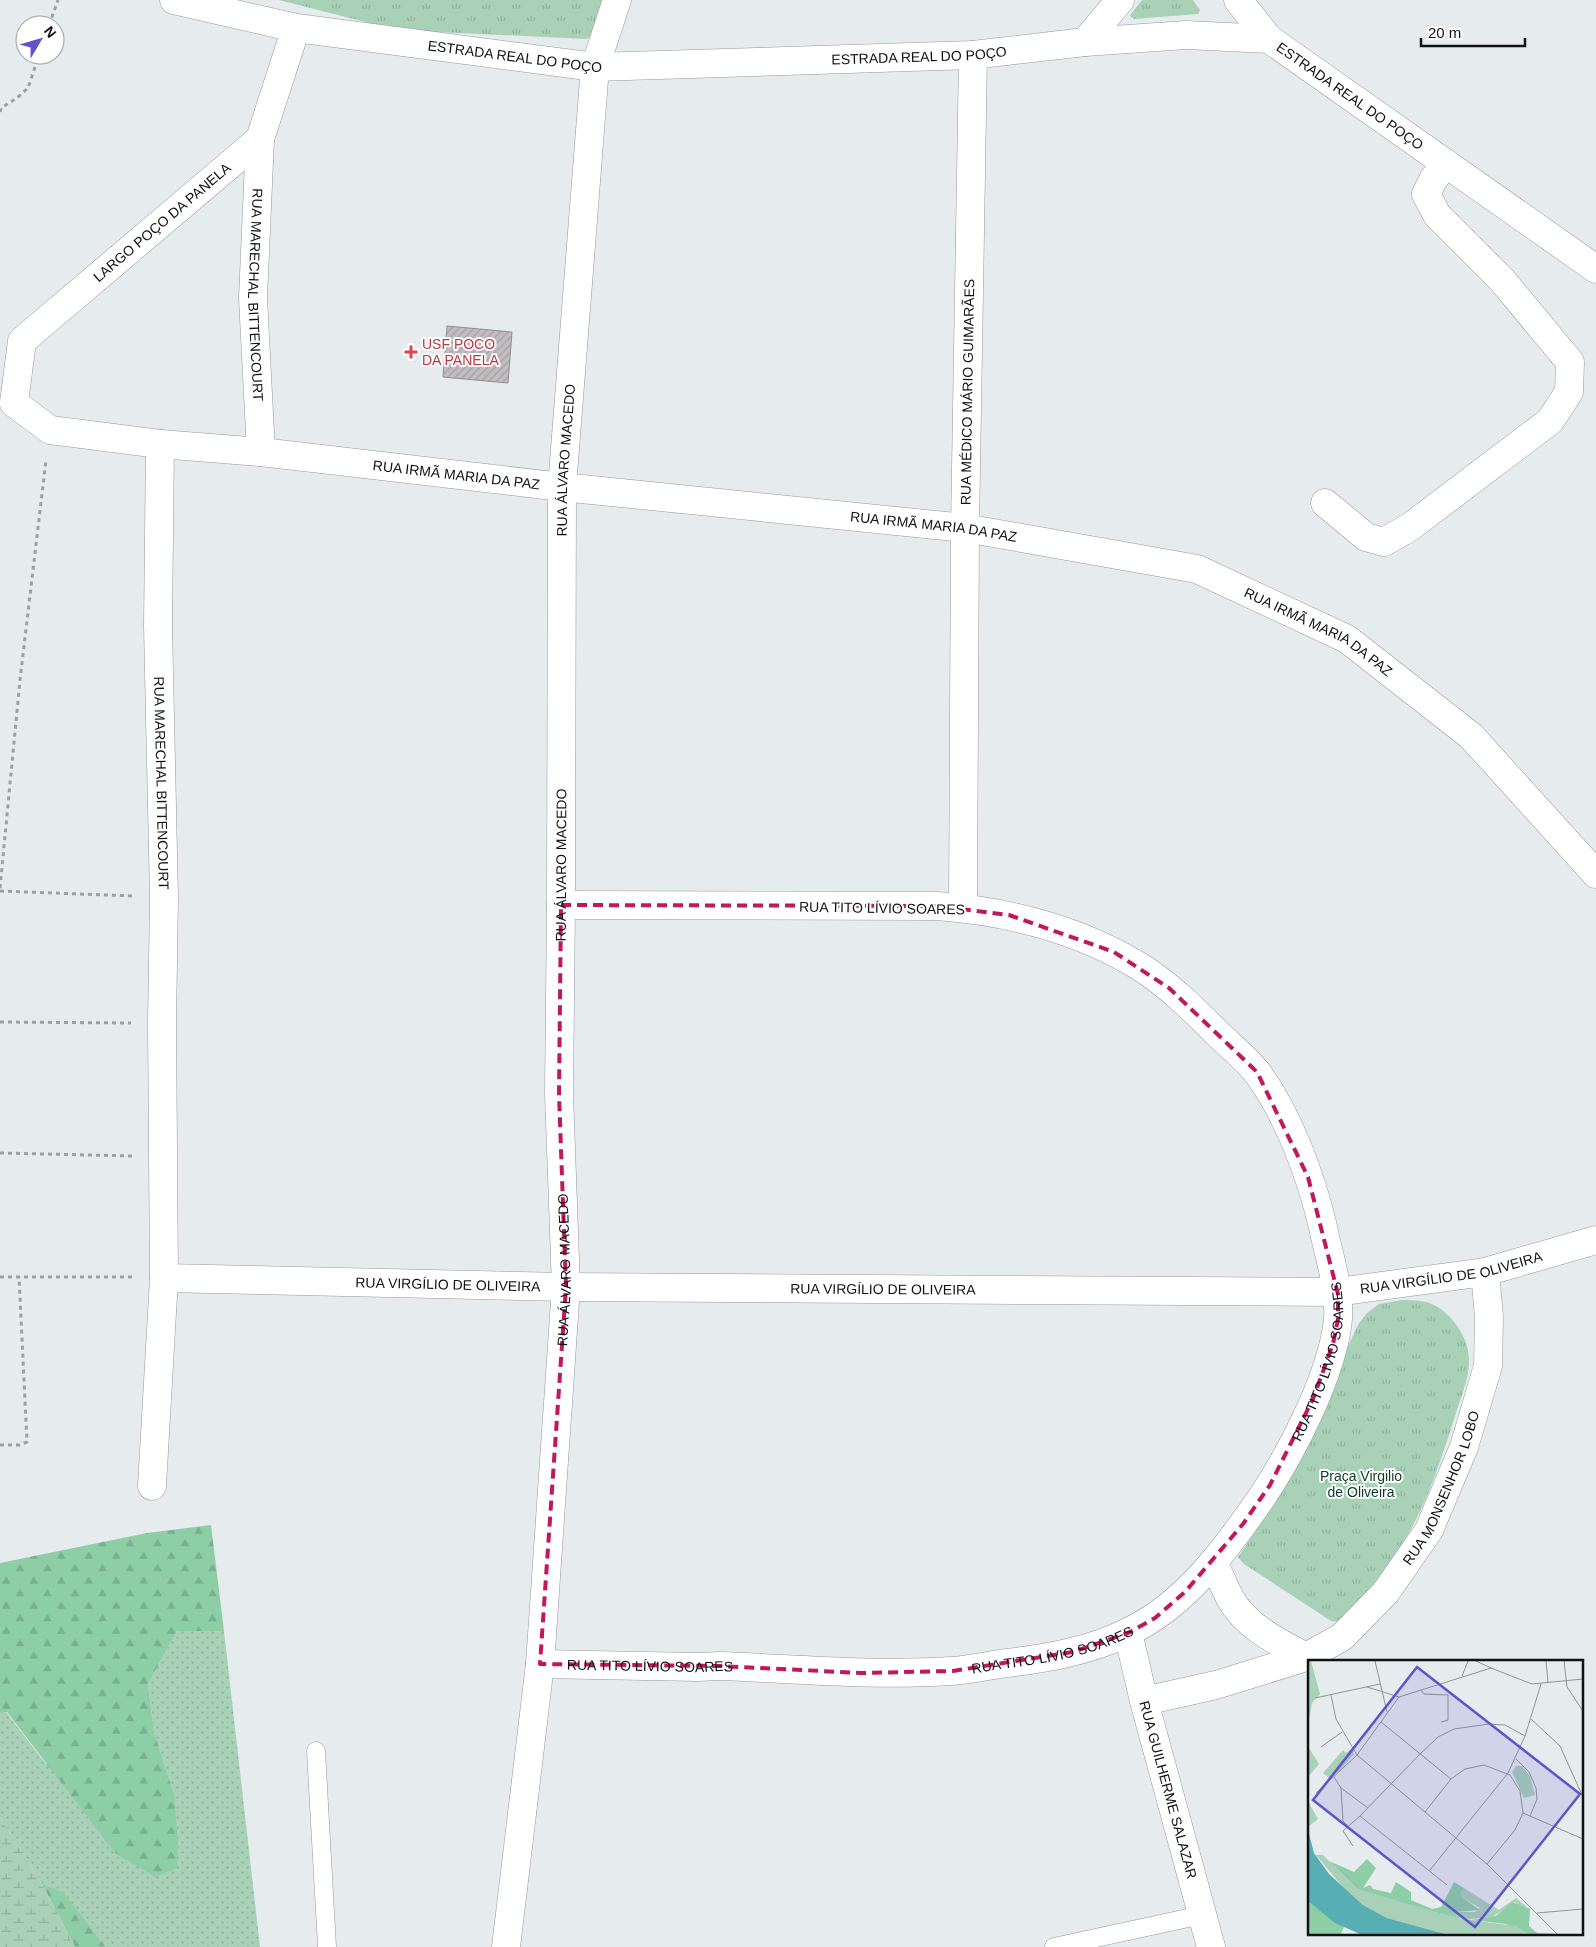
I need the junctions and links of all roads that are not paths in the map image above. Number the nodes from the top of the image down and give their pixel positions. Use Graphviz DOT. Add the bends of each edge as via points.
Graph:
graph roads {
  1 [pos="174,0"];
  2 [pos="617,0"];
  3 [pos="1120,0"];
  4 [pos="1238,0"];
  5 [pos="296,28"];
  6 [pos="1269,40"];
  7 [pos="1085,42"];
  8 [pos="973,55"];
  9 [pos="595,67"];
  10 [pos="260,139"];
  11 [pos="1447,164"];
  12 [pos="1596,269"];
  13 [pos="11,338"];
  14 [pos="7,403"];
  15 [pos="160,444"];
  16 [pos="261,452"];
  17 [pos="562,487"];
  18 [pos="1325,503"];
  19 [pos="965,528"];
  20 [pos="1596,874"];
  21 [pos="561,905"];
  22 [pos="963,908"];
  23 [pos="1596,1240"];
  24 [pos="1485,1272"];
  25 [pos="164,1278"];
  26 [pos="566,1287"];
  27 [pos="1337,1292"];
  28 [pos="152,1486"];
  29 [pos="1213,1562"];
  30 [pos="1128,1633"];
  31 [pos="1306,1657"];
  32 [pos="540,1664"];
  33 [pos="1144,1701"];
  34 [pos="316,1751"];
  35 [pos="1202,1915"];
  36 [pos="326,1947"];
  37 [pos="506,1947"];
  38 [pos="1054,1947"];
  39 [pos="1211,1947"];
  1 -- 5 [label="street, ESTRADA REAL DO POÇO"];
  2 -- 9 [label="street, RUA ÁLVARO MACEDO"];
  3 -- 7 [label="street"];
  4 -- 6 [label="street"];
  5 -- 9 [label="street, ESTRADA REAL DO POÇO"];
  5 -- 10 [label="street"];
  6 -- 7 [label="street, ESTRADA REAL DO POÇO" via="1186,35"];
  6 -- 11 [label="street, ESTRADA REAL DO POÇO"];
  7 -- 8 [label="street, ESTRADA REAL DO POÇO"];
  8 -- 9 [label="street, ESTRADA REAL DO POÇO"];
  8 -- 19 [label="street, RUA MÉDICO MÁRIO GUIMARÃES"];
  9 -- 17 [label="street, RUA ÁLVARO MACEDO"];
  10 -- 13 [label="street, LARGO POÇO DA PANELA"];
  10 -- 16 [label="street, RUA MARECHAL BITTENCOURT" via="253,298"];
  11 -- 12 [label="street, ESTRADA REAL DO POÇO"];
  11 -- 18 [label="street" via="1434,178 1426,194 1437,215 1502,280 1570,362 1569,392 1550,422 1410,527 1384,542 1366,537"];
  13 -- 14 [label="street, LARGO POÇO DA PANELA"];
  14 -- 15 [label="street" via="50,430"];
  15 -- 16 [label="street, RUA IRMÃ MARIA DA PAZ"];
  15 -- 25 [label="street, RUA MARECHAL BITTENCOURT" via="158,626 164,898"];
  16 -- 17 [label="street, RUA IRMÃ MARIA DA PAZ"];
  17 -- 19 [label="street, RUA IRMÃ MARIA DA PAZ"];
  17 -- 21 [label="street, RUA ÁLVARO MACEDO"];
  19 -- 20 [label="street, RUA IRMÃ MARIA DA PAZ" via="1197,569 1347,639 1471,736"];
  19 -- 22 [label="street, RUA MÉDICO MÁRIO GUIMARÃES"];
  21 -- 22 [label="street, RUA TITO LÍVIO SOARES"];
  21 -- 26 [label="street, RUA ÁLVARO MACEDO" via="559,1094"];
  22 -- 27 [label="street, RUA TITO LÍVIO SOARES" via="1010,915 1085,939 1143,968 1169,988 1257,1072 1281,1114 1308,1177 1320,1214"];
  23 -- 24 [label="street, RUA VIRGÍLIO DE OLIVEIRA"];
  24 -- 27 [label="street, RUA VIRGÍLIO DE OLIVEIRA"];
  24 -- 31 [label="street, RUA MONSENHOR LOBO" via="1489,1317 1488,1366 1464,1447 1429,1530 1386,1592 1342,1637"];
  25 -- 26 [label="street, RUA VIRGÍLIO DE OLIVEIRA"];
  25 -- 28 [label="street, RUA MARECHAL BITTENCOURT"];
  26 -- 27 [label="street, RUA VIRGÍLIO DE OLIVEIRA"];
  26 -- 32 [label="street, RUA ÁLVARO MACEDO"];
  27 -- 29 [label="street, RUA TITO LÍVIO SOARES" via="1338,1319 1333,1344 1298,1434 1270,1485"];
  29 -- 30 [label="street, RUA TITO LÍVIO SOARES" via="1155,1618"];
  29 -- 31 [label="street" via="1230,1599 1248,1620 1269,1637"];
  30 -- 32 [label="street, RUA TITO LÍVIO SOARES" via="1073,1652 952,1671 861,1673 720,1666"];
  30 -- 33 [label="street, RUA GUILHERME SALAZAR"];
  31 -- 33 [label="street, RUA MONSENHOR LOBO" via="1216,1685"];
  32 -- 37 [label="street, RUA ÁLVARO MACEDO"];
  33 -- 35 [label="street, RUA GUILHERME SALAZAR"];
  34 -- 36 [label="lane"];
  35 -- 38 [label="lane"];
  35 -- 39 [label="street, RUA GUILHERME SALAZAR"];
}
